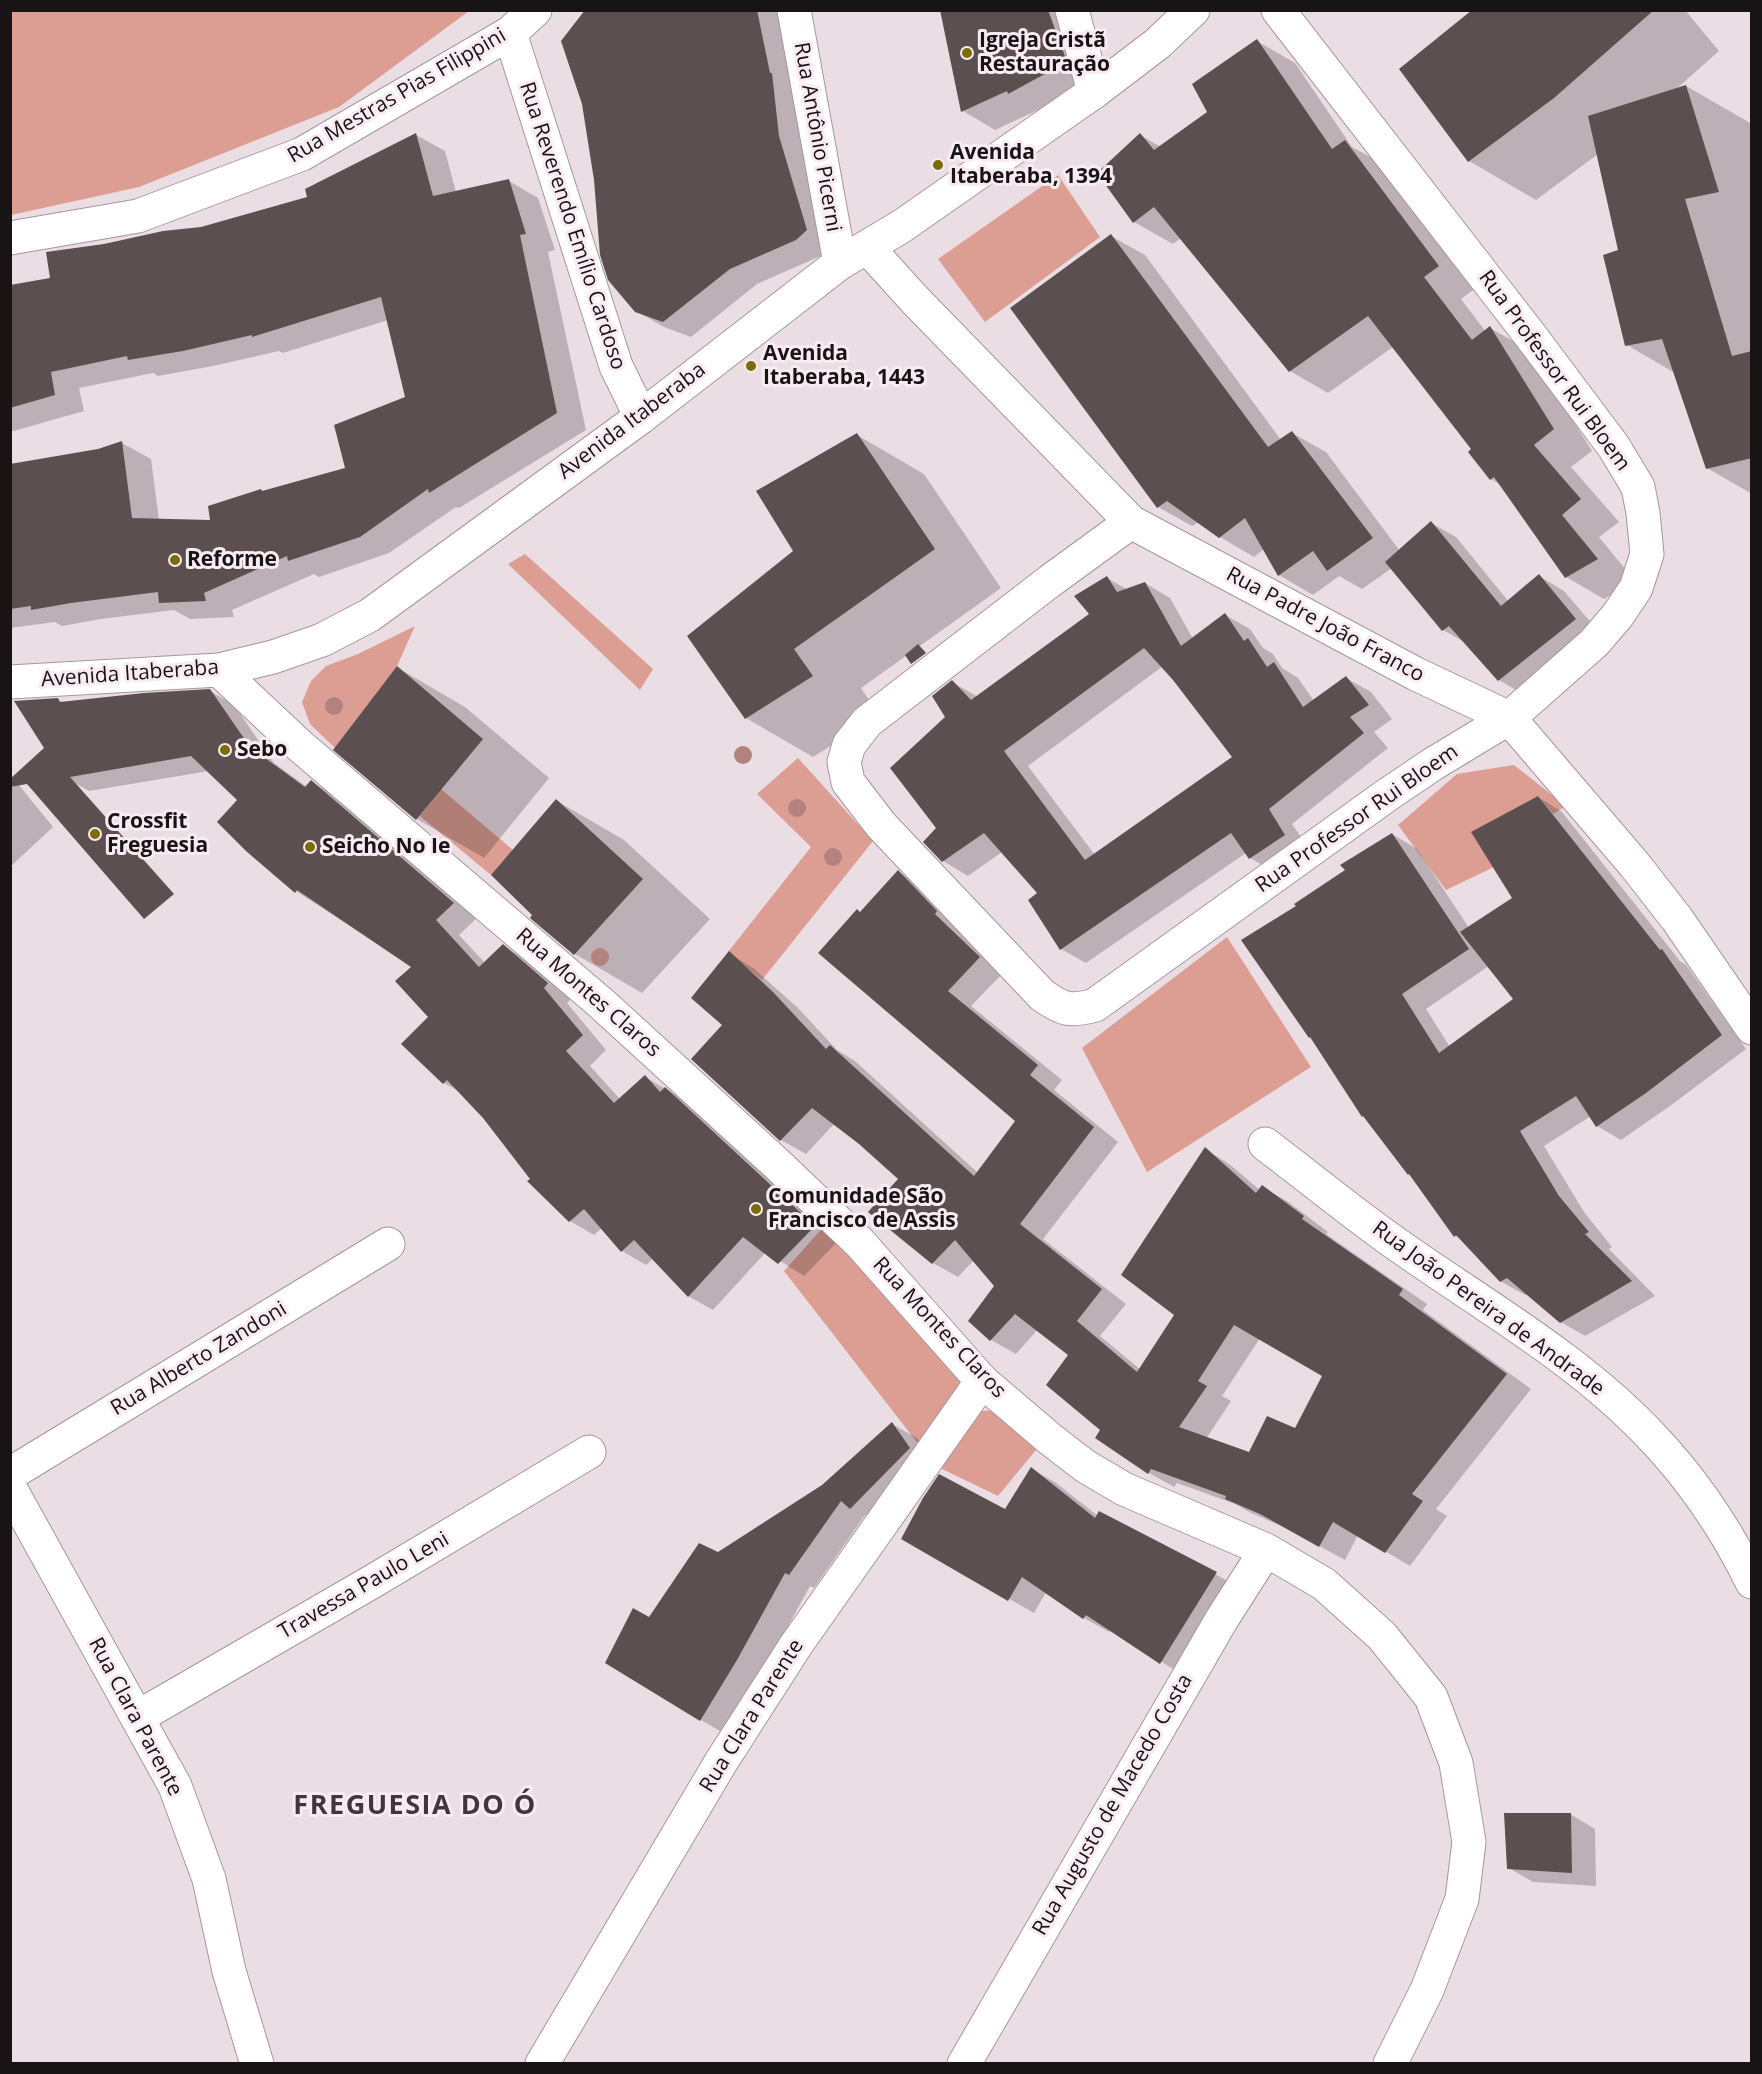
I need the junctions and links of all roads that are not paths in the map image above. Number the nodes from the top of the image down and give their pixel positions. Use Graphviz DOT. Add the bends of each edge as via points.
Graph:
graph roads {
  1 [pos="535,10"];
  2 [pos="794,10"];
  3 [pos="1072,10"];
  4 [pos="1193,10"];
  5 [pos="1278,10"];
  6 [pos="510,33"];
  7 [pos="1094,92"];
  8 [pos="10,238"];
  9 [pos="854,255"];
  10 [pos="641,417"];
  11 [pos="1131,522"];
  12 [pos="219,670"];
  13 [pos="10,682"];
  14 [pos="1509,718"];
  15 [pos="1752,1028"];
  16 [pos="1265,1144"];
  17 [pos="388,1244"];
  18 [pos="982,1381"];
  19 [pos="589,1452"];
  20 [pos="10,1474"];
  21 [pos="10,1488"];
  22 [pos="1266,1550"];
  23 [pos="1752,1582"];
  24 [pos="138,1717"];
  25 [pos="257,2064"];
  26 [pos="542,2064"];
  27 [pos="964,2064"];
  28 [pos="1390,2064"];
  1 -- 6 [label="street, Rua Mestras Pias Filippini"];
  2 -- 9 [label="street, Rua Antônio Picerni"];
  3 -- 7 [label="street"];
  4 -- 7 [label="street, Avenida Itaberaba" via="1157,44"];
  5 -- 14 [label="street, Rua Professor Rui Bloem" via="1544,353 1614,447 1638,487 1647,554 1636,588 1594,643"];
  6 -- 8 [label="street, Rua Mestras Pias Filippini" via="302,154 138,216"];
  6 -- 10 [label="street, Rua Reverendo Emílio Cardoso" via="616,366"];
  7 -- 9 [label="street, Avenida Itaberaba"];
  9 -- 10 [label="street, Avenida Itaberaba"];
  9 -- 11 [label="street, Rua Padre João Franco" via="915,300"];
  10 -- 12 [label="street, Avenida Itaberaba" via="370,615 322,640"];
  11 -- 14 [label="street, Rua Padre João Franco" via="1416,674"];
  11 -- 14 [label="street, Rua Professor Rui Bloem" via="867,722 849,745 844,762 848,782 881,825 1056,1005 1076,1011 1095,1005 1387,795"];
  12 -- 13 [label="street, Avenida Itaberaba"];
  12 -- 18 [label="street, Rua Montes Claros" via="299,745 602,1004 776,1163 866,1249"];
  14 -- 15 [label="street, Rua Padre João Franco" via="1663,900"];
  16 -- 23 [label="street, Rua João Pereira de Andrade" via="1387,1237 1548,1348 1604,1392 1679,1467 1735,1548"];
  17 -- 20 [label="street, Rua Alberto Zandoni"];
  18 -- 22 [label="street, Rua Montes Claros" via="1085,1466 1124,1489"];
  18 -- 26 [label="street, Rua Clara Parente" via="790,1654 721,1762"];
  19 -- 24 [label="street, Travessa Paulo Leni"];
  21 -- 24 [label="street, Rua Clara Parente"];
  22 -- 27 [label="street, Rua Augusto de Macedo Costa"];
  22 -- 28 [label="street, Rua Montes Claros" via="1324,1584 1382,1636 1431,1697 1456,1763 1468,1842 1462,1899 1427,1990"];
  24 -- 25 [label="street, Rua Clara Parente" via="175,1786 208,1879 229,1971"];
}
